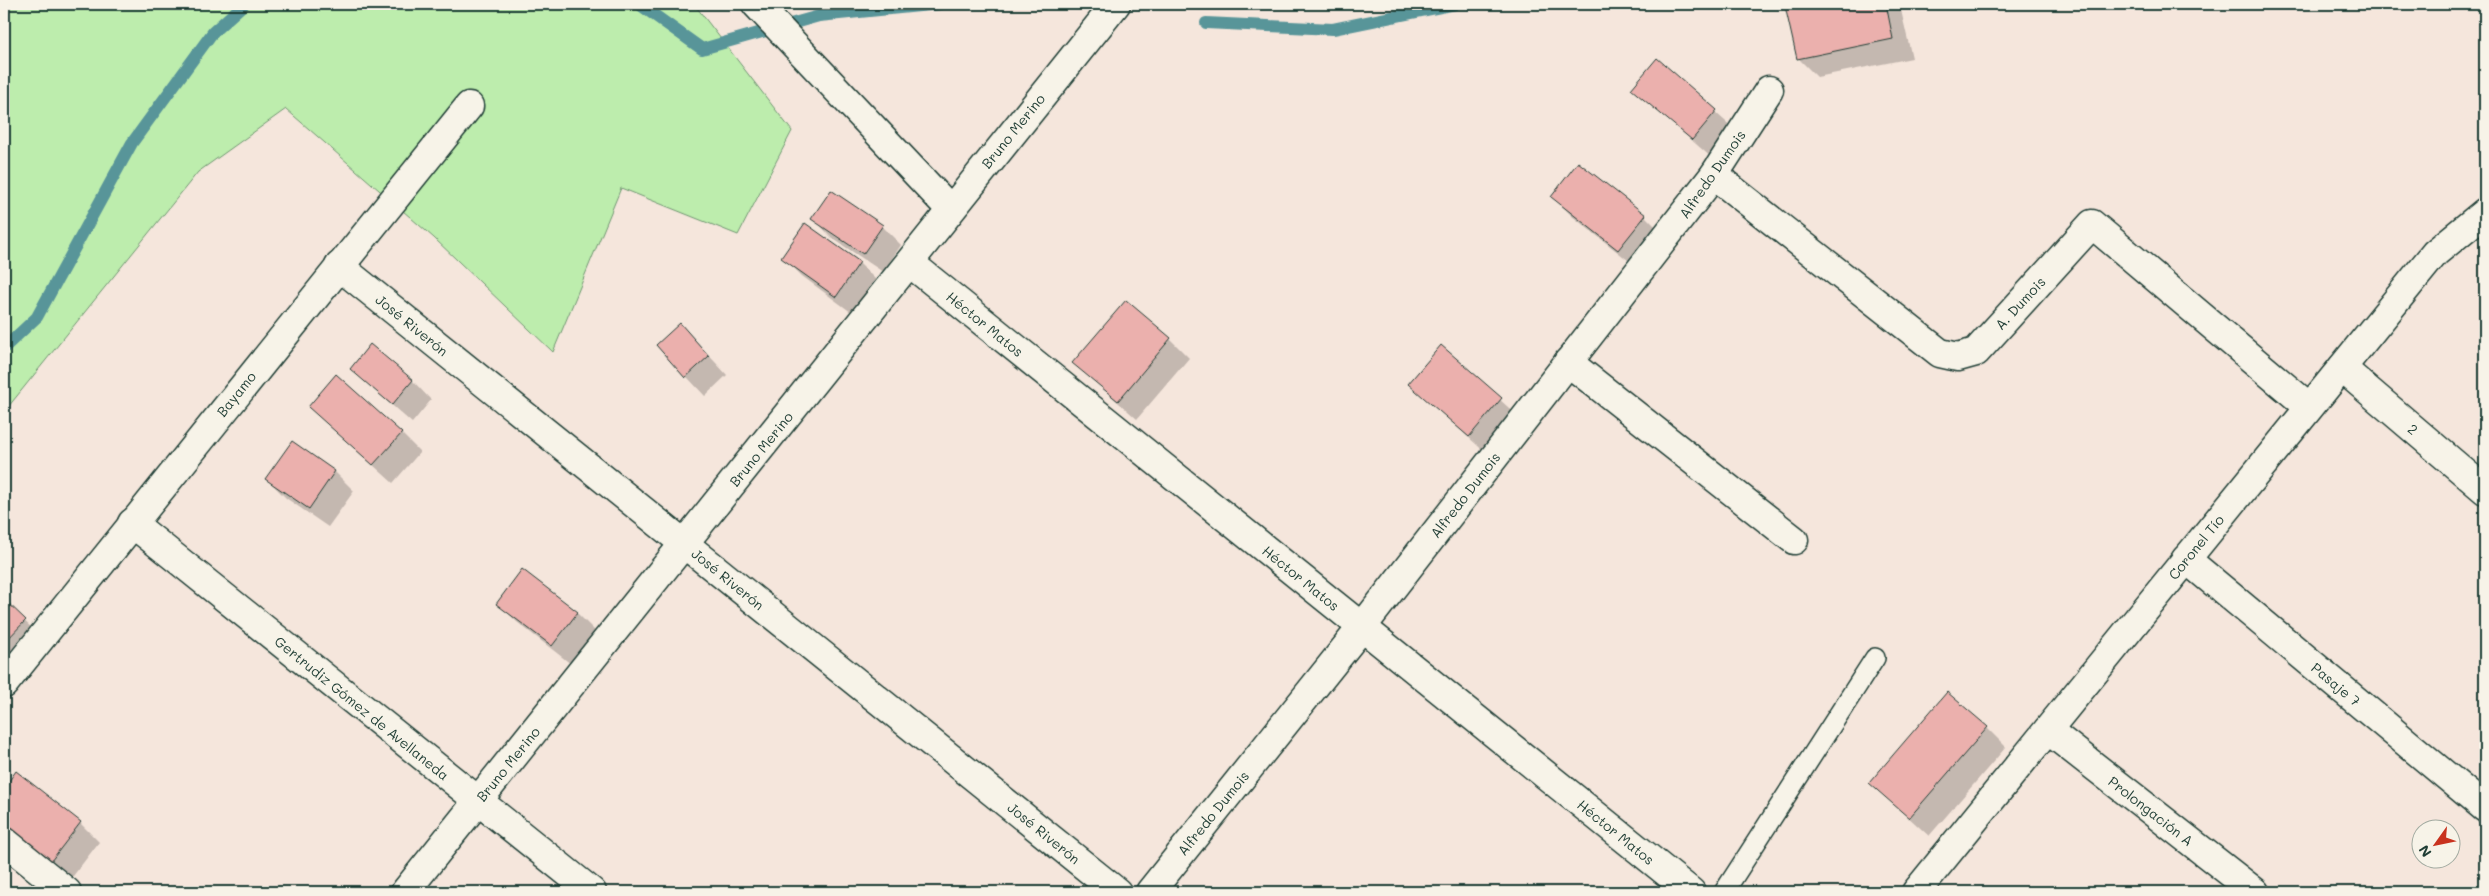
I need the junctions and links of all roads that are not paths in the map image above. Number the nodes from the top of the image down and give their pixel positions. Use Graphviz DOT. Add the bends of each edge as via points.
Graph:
graph roads {
  1 [pos="756,4"];
  2 [pos="1116,4"];
  3 [pos="1769,90"];
  4 [pos="469,106"];
  5 [pos="1714,175"];
  6 [pos="950,209"];
  7 [pos="2485,212"];
  8 [pos="910,263"];
  9 [pos="339,266"];
  10 [pos="1568,362"];
  11 [pos="2342,368"];
  12 [pos="2309,407"];
  13 [pos="2485,490"];
  14 [pos="132,523"];
  15 [pos="1794,540"];
  16 [pos="685,544"];
  17 [pos="2186,559"];
  18 [pos="1362,627"];
  19 [pos="1875,658"];
  20 [pos="4,684"];
  21 [pos="2048,730"];
  22 [pos="478,801"];
  23 [pos="2485,808"];
  24 [pos="4,841"];
  25 [pos="67,892"];
  26 [pos="405,892"];
  27 [pos="592,892"];
  28 [pos="1117,892"];
  29 [pos="1150,892"];
  30 [pos="1691,892"];
  31 [pos="1724,892"];
  32 [pos="1916,892"];
  33 [pos="2255,892"];
  1 -- 6 [label="street"];
  2 -- 6 [label="street, Bruno Merino"];
  3 -- 5 [label="street, Alfredo Dumois"];
  4 -- 9 [label="street, Bayamo"];
  5 -- 10 [label="street, Alfredo Dumois"];
  5 -- 12 [label="street, A. Dumois" via="1940,353 1958,357 1976,352 2092,224"];
  6 -- 8 [label="street, Bruno Merino"];
  7 -- 11 [label="street, Coronel Tío" via="2436,252"];
  8 -- 16 [label="street, Bruno Merino"];
  8 -- 18 [label="street, Héctor Matos"];
  9 -- 14 [label="street, Bayamo"];
  9 -- 16 [label="street, José Riverón"];
  10 -- 15 [label="street"];
  10 -- 18 [label="street, Alfredo Dumois"];
  11 -- 12 [label="street, Coronel Tío"];
  11 -- 13 [label="street, 2"];
  12 -- 17 [label="street, Coronel Tío"];
  14 -- 20 [label="street, Bayamo"];
  14 -- 22 [label="street, Gertrudiz Gómez de Avellaneda"];
  16 -- 22 [label="street, Bruno Merino"];
  16 -- 28 [label="street, José Riverón"];
  17 -- 21 [label="street, Coronel Tío"];
  17 -- 23 [label="street, Pasaje 7"];
  18 -- 29 [label="street, Alfredo Dumois"];
  18 -- 30 [label="street, Héctor Matos"];
  19 -- 31 [label="lane"];
  21 -- 32 [label="street, Coronel Tío"];
  21 -- 33 [label="street, Prolongación A"];
  22 -- 26 [label="street, Bruno Merino"];
  22 -- 27 [label="street, Gertrudiz Gómez de Avellaneda"];
  24 -- 25 [label="street"];
}
